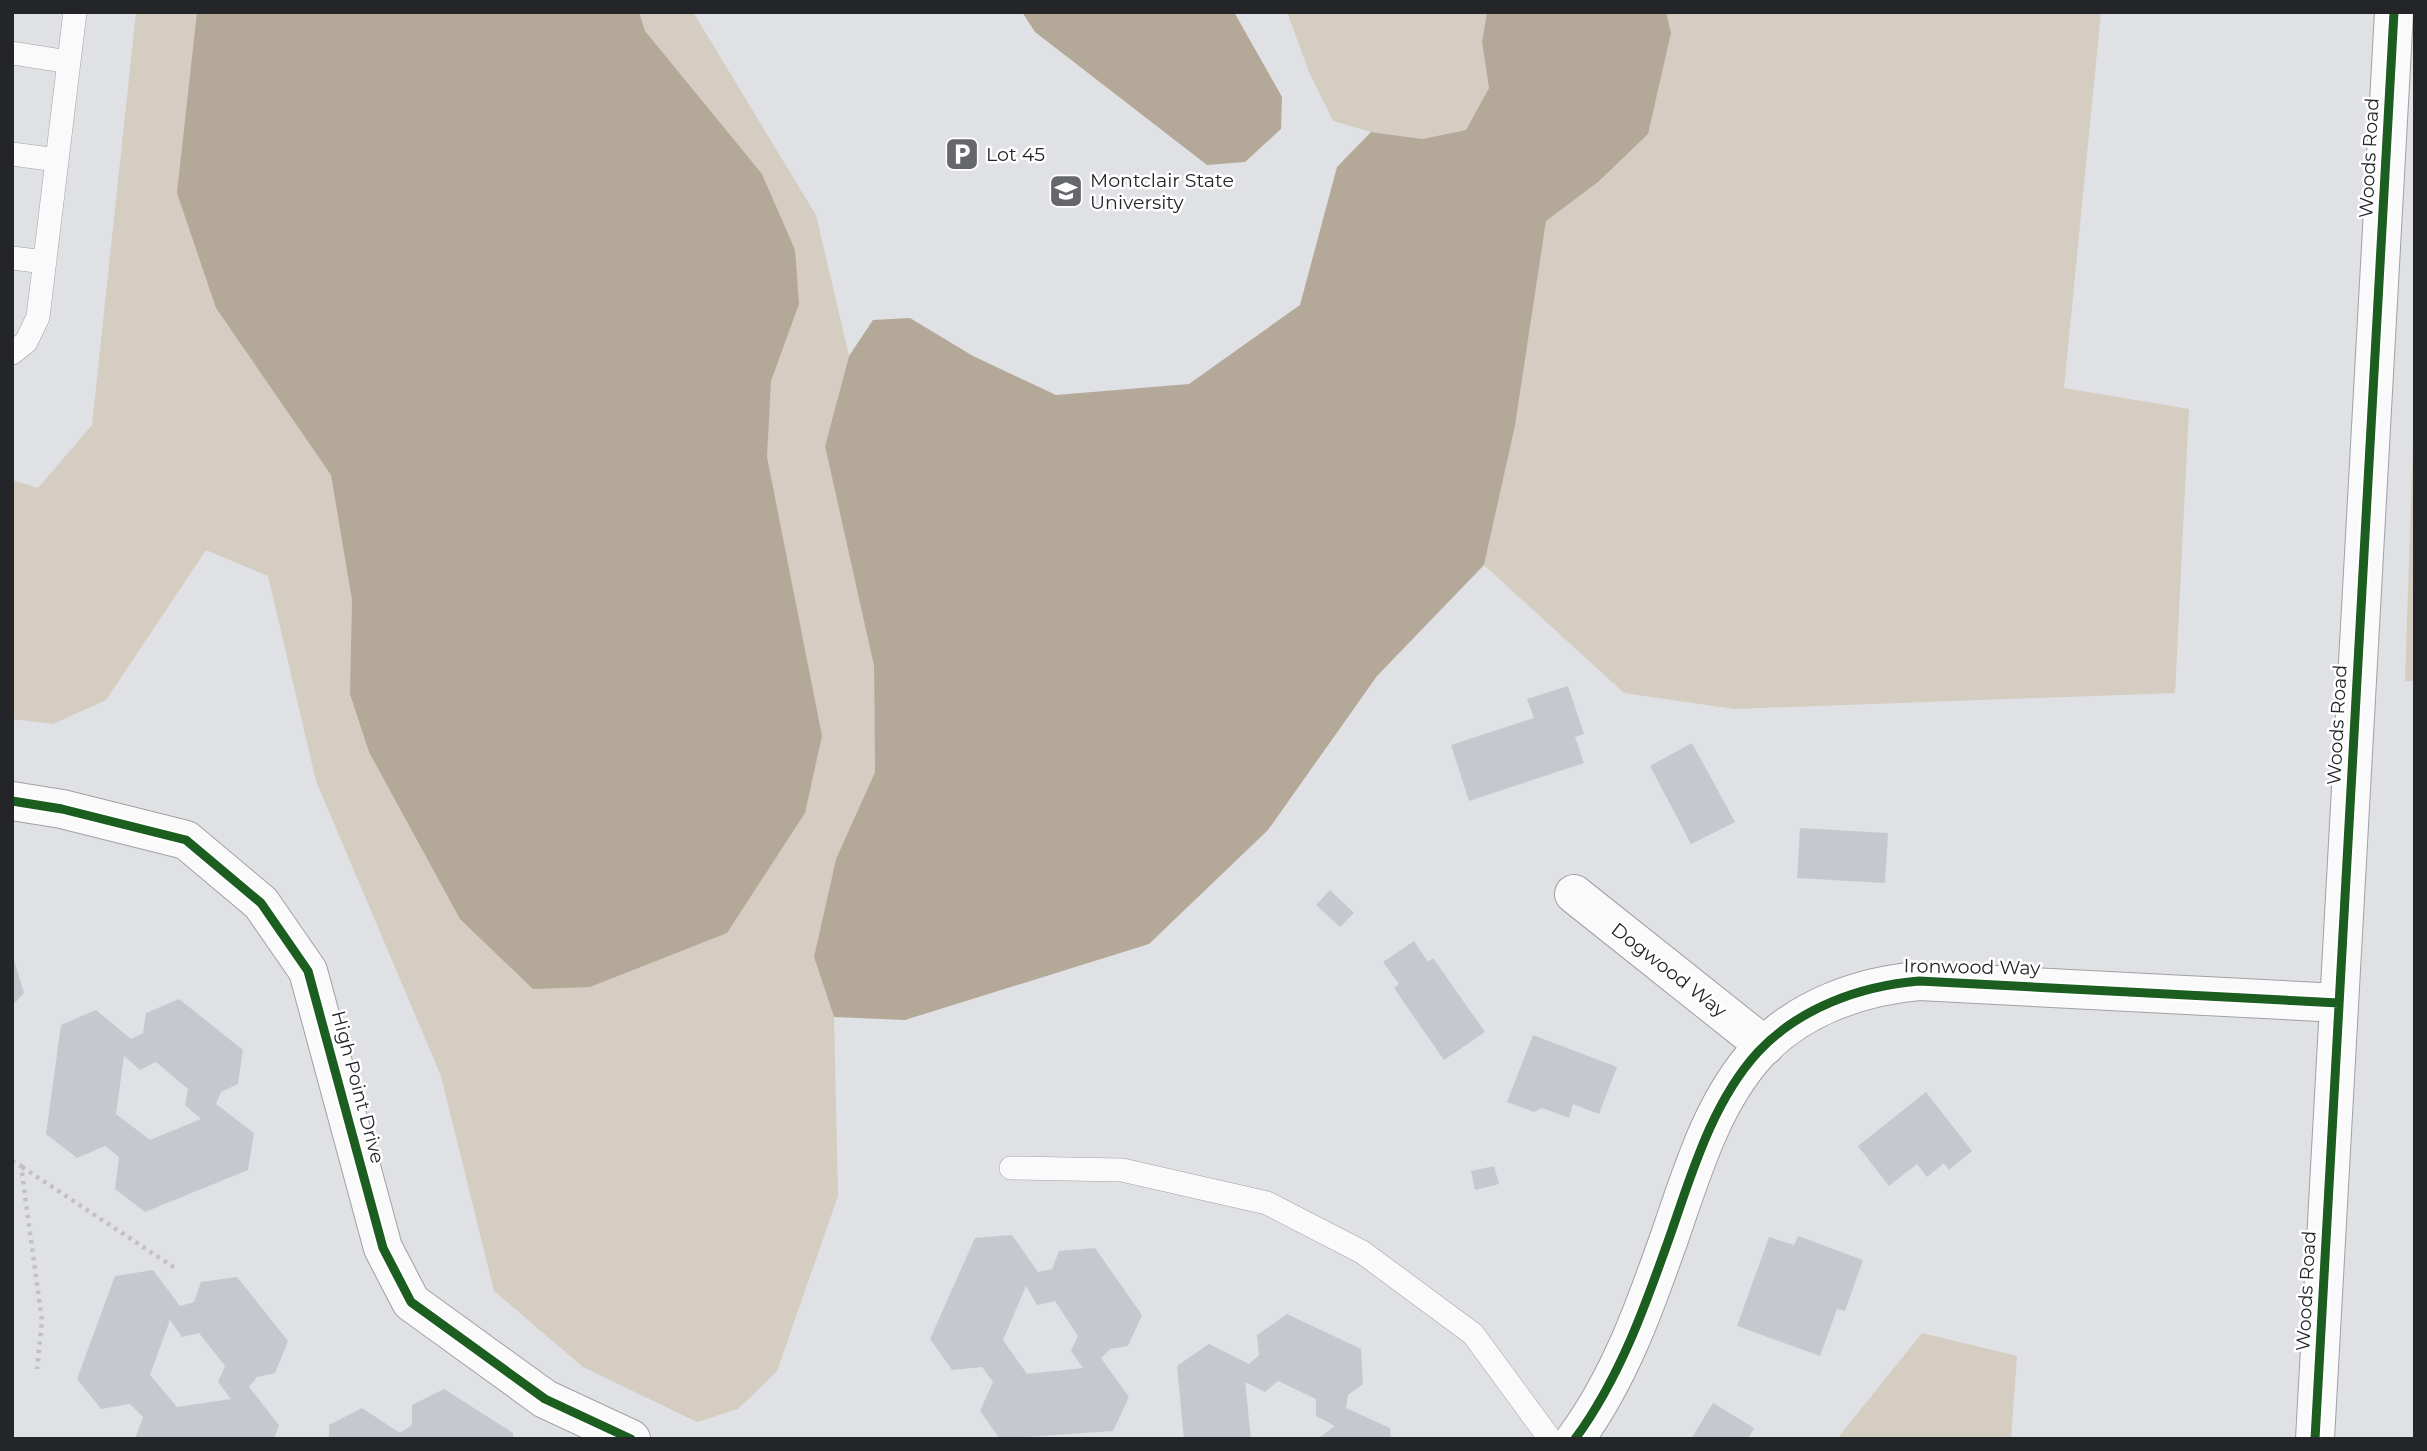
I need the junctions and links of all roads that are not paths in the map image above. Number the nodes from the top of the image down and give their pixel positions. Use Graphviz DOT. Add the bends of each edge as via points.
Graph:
graph roads {
  1 [pos="75,12"];
  2 [pos="2394,12"];
  3 [pos="12,53"];
  4 [pos="69,62"];
  5 [pos="12,154"];
  6 [pos="57,160"];
  7 [pos="12,258"];
  8 [pos="45,262"];
  9 [pos="12,353"];
  10 [pos="12,801"];
  11 [pos="1574,894"];
  12 [pos="2339,1003"];
  13 [pos="1765,1046"];
  14 [pos="1011,1168"];
  15 [pos="631,1439"];
  16 [pos="1550,1439"];
  17 [pos="1575,1439"];
  18 [pos="2315,1439"];
  1 -- 4 [label="lane"];
  2 -- 12 [label="street, Woods Road"];
  3 -- 4 [label="lane"];
  4 -- 6 [label="lane"];
  5 -- 6 [label="lane"];
  6 -- 8 [label="lane"];
  7 -- 8 [label="lane"];
  8 -- 9 [label="lane" via="38,317 26,342"];
  10 -- 15 [label="street, High Point Drive" via="186,840 261,903 309,971 383,1248 411,1302 545,1399"];
  11 -- 13 [label="street, Dogwood Way"];
  12 -- 13 [label="street, Ironwood Way" via="1919,981 1851,993 1792,1024"];
  12 -- 18 [label="street, Woods Road"];
  13 -- 17 [label="street, Ironwood Way" via="1735,1081 1713,1125 1613,1377"];
  14 -- 16 [label="lane" via="1122,1170 1267,1203 1362,1252 1473,1334"];
}
